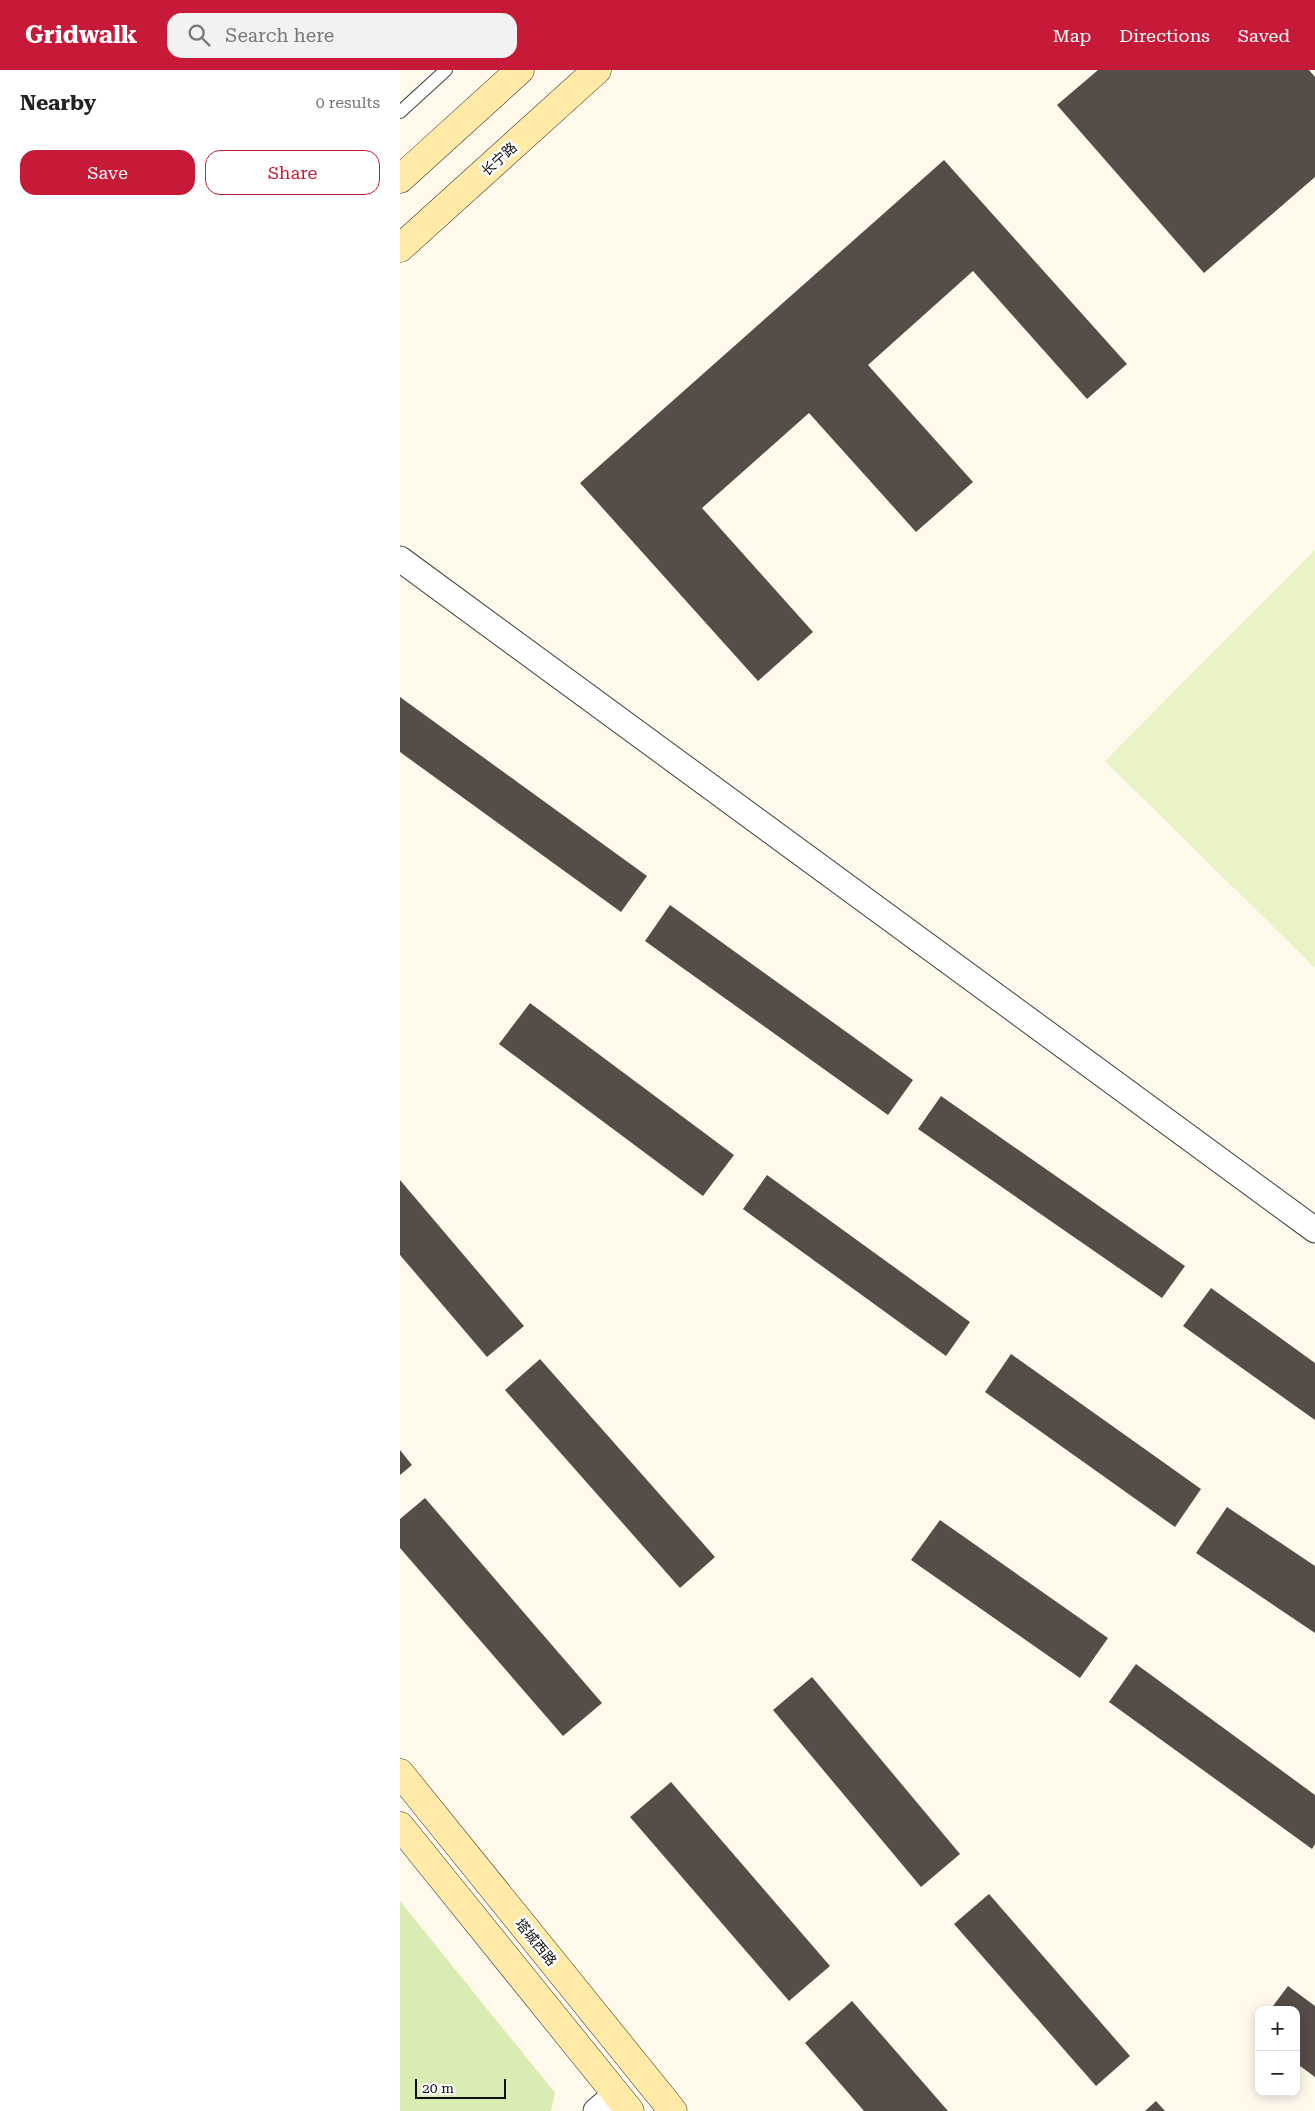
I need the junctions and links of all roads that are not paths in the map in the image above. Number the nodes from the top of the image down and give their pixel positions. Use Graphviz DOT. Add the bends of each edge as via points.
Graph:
graph roads {
  1 [pos="446,70"];
  2 [pos="520,70"];
  3 [pos="597,70"];
  4 [pos="400,112"];
  5 [pos="400,179"];
  6 [pos="400,248"];
  7 [pos="400,559"];
  8 [pos="1315,1230"];
  9 [pos="400,1773"];
  10 [pos="400,1826"];
  11 [pos="614,2105"];
  12 [pos="673,2111"];
  1 -- 4 [label="lane"];
  2 -- 5 [label="main road"];
  3 -- 6 [label="main road, 长宁路"];
  7 -- 8 [label="street"];
  9 -- 12 [label="main road, 塔城西路"];
  10 -- 11 [label="main road"];
}
